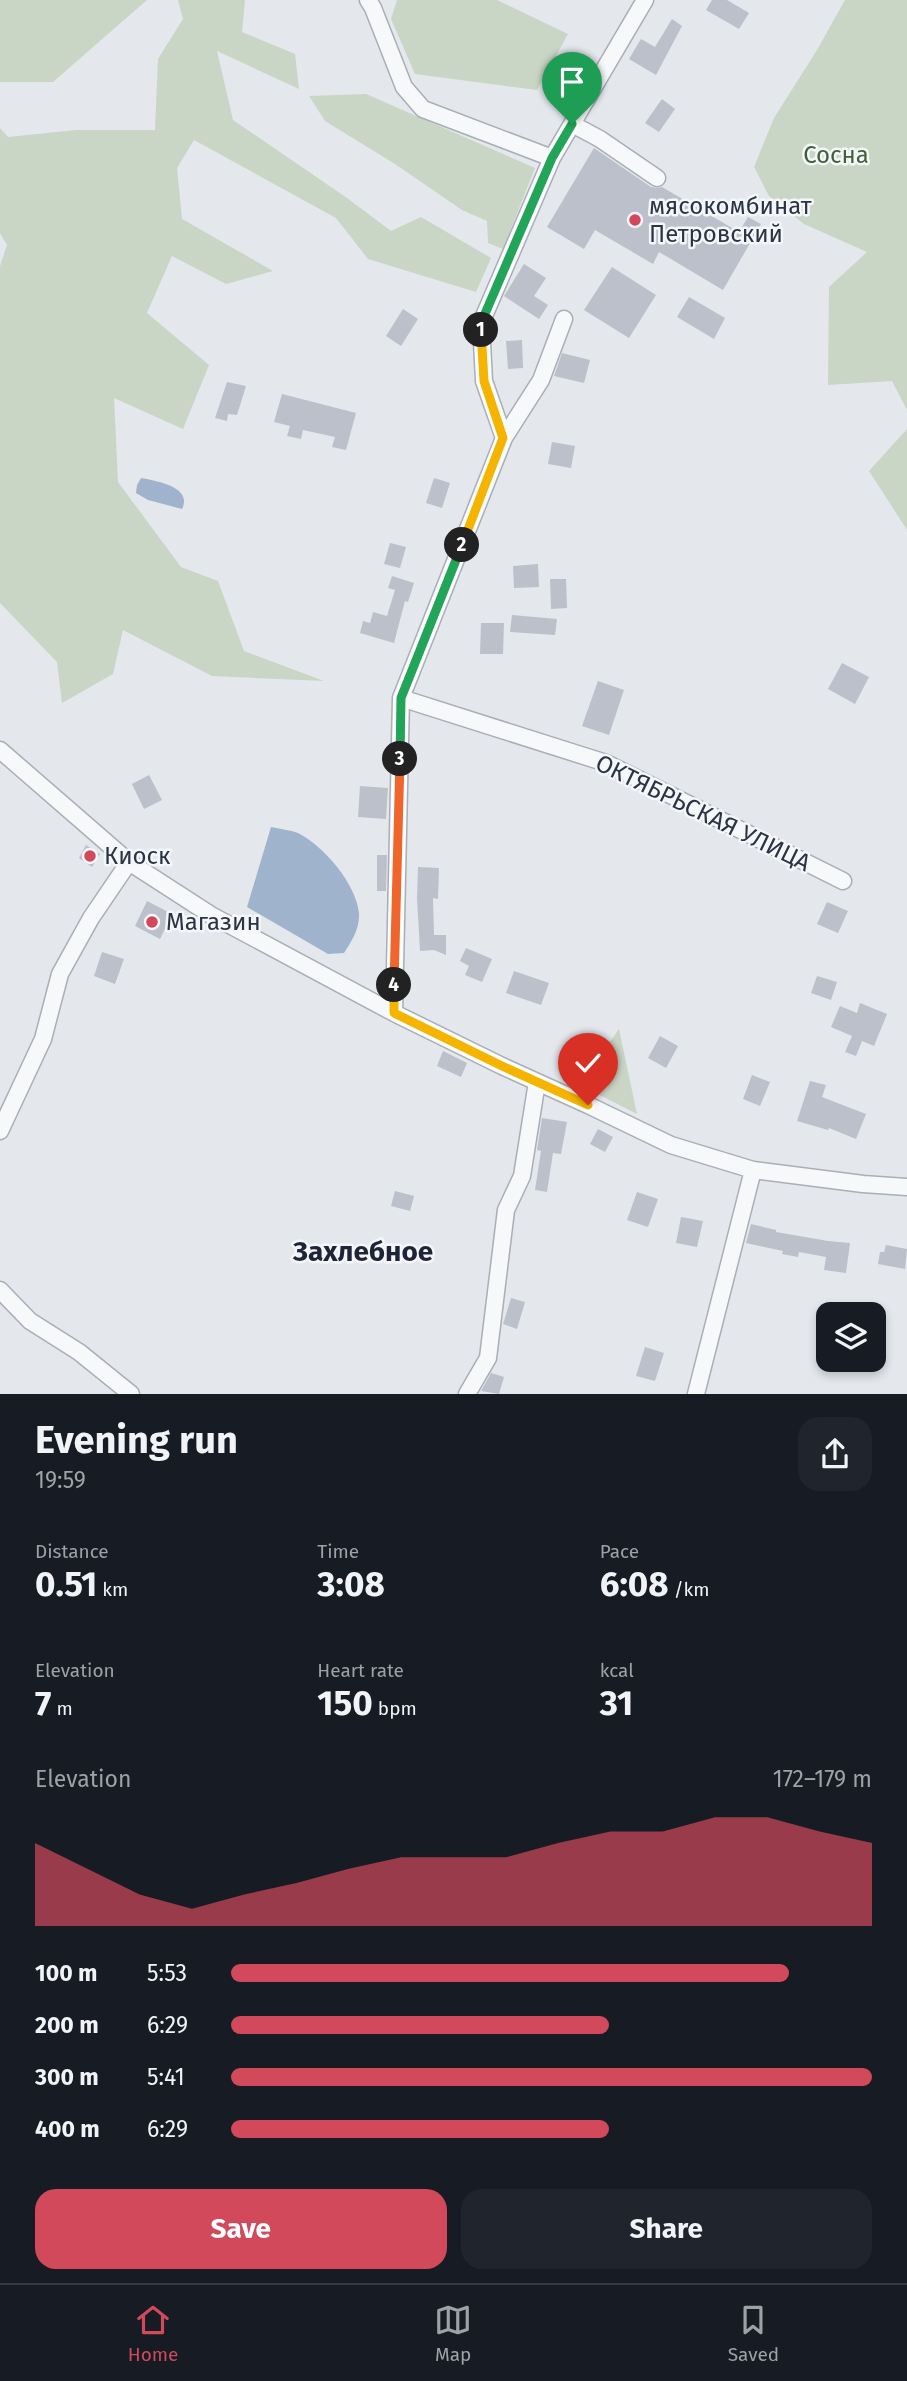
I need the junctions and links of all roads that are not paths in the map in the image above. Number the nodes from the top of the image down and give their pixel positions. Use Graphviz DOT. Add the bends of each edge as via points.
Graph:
graph roads {
  1 [pos="368,0"];
  2 [pos="645,0"];
  3 [pos="572,124"];
  4 [pos="552,158"];
  5 [pos="657,178"];
  6 [pos="564,319"];
  7 [pos="503,438"];
  8 [pos="401,698"];
  9 [pos="0,750"];
  10 [pos="129,862"];
  11 [pos="843,881"];
  12 [pos="394,1013"];
  13 [pos="537,1082"];
  14 [pos="0,1131"];
  15 [pos="753,1170"];
  16 [pos="907,1187"];
  17 [pos="0,1290"];
  18 [pos="131,1394"];
  19 [pos="467,1394"];
  20 [pos="696,1394"];
  1 -- 4 [label="street" via="404,87 423,109"];
  2 -- 3 [label="street"];
  3 -- 4 [label="street"];
  3 -- 5 [label="street"];
  4 -- 7 [label="street" via="481,323 484,381"];
  6 -- 7 [label="street" via="541,380"];
  7 -- 8 [label="street"];
  8 -- 11 [label="street, ОКТЯБРЬСКАЯ УЛИЦА" via="606,763"];
  8 -- 12 [label="street"];
  9 -- 10 [label="street"];
  10 -- 12 [label="street" via="211,915"];
  10 -- 14 [label="street" via="60,974 43,1039"];
  12 -- 13 [label="street"];
  13 -- 15 [label="street" via="671,1145"];
  13 -- 19 [label="street" via="522,1176 506,1210 488,1358"];
  15 -- 16 [label="street"];
  15 -- 20 [label="street"];
  17 -- 18 [label="street" via="30,1321 79,1352"];
}
